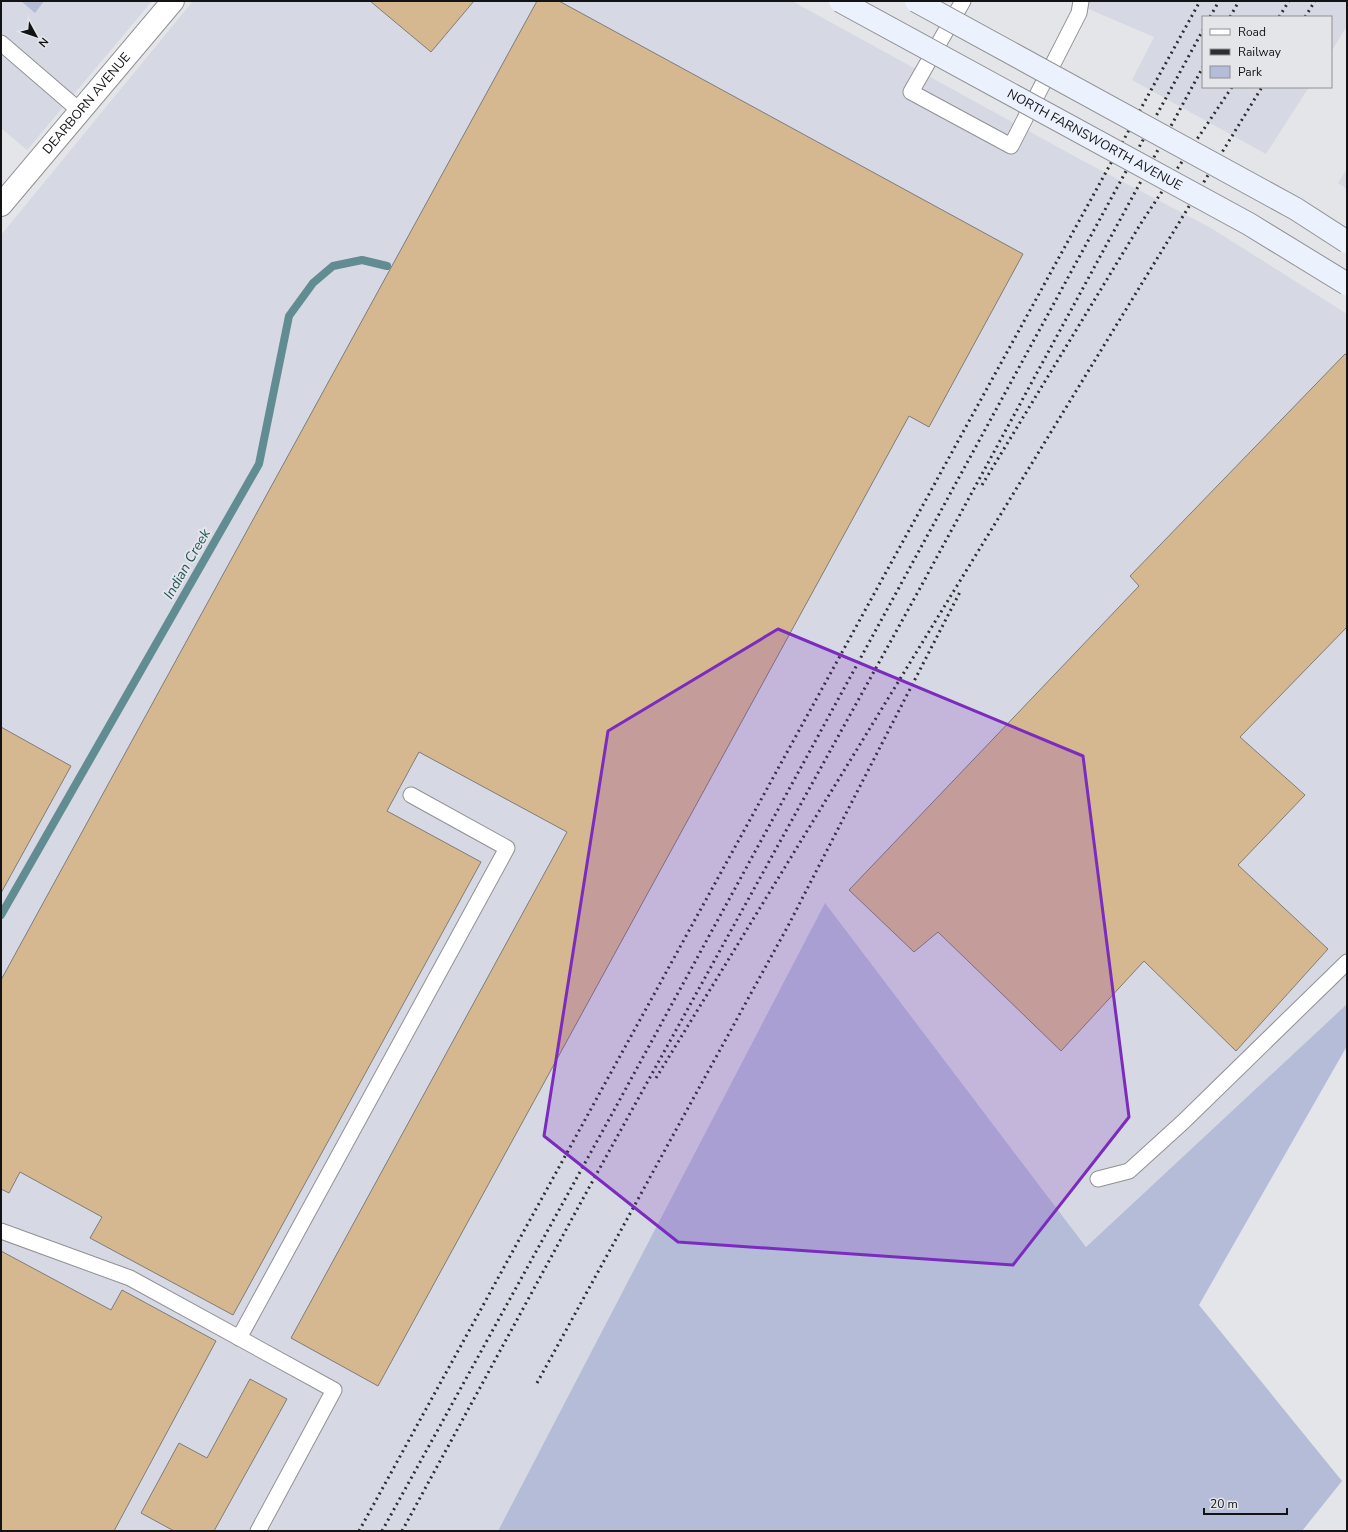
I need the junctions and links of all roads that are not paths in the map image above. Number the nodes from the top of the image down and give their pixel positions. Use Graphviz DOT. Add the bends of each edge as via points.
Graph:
graph roads {
  1 [pos="173,1"];
  2 [pos="840,1"];
  3 [pos="916,1"];
  4 [pos="963,1"];
  5 [pos="1081,1"];
  6 [pos="1,43"];
  7 [pos="80,111"];
  8 [pos="1,205"];
  9 [pos="1347,242"];
  10 [pos="1347,284"];
  11 [pos="411,795"];
  12 [pos="1347,962"];
  13 [pos="1098,1179"];
  14 [pos="1,1231"];
  15 [pos="239,1338"];
  16 [pos="258,1531"];
  1 -- 7 [label="street, DEARBORN AVENUE"];
  2 -- 10 [label="main road, NORTH FARNSWORTH AVENUE, bridge" via="1249,224"];
  3 -- 9 [label="main road, bridge" via="1283,201"];
  4 -- 5 [label="lane" via="911,92 1011,146 1079,13"];
  6 -- 7 [label="lane"];
  7 -- 8 [label="street, DEARBORN AVENUE"];
  11 -- 15 [label="lane" via="507,848"];
  12 -- 13 [label="lane" via="1129,1171"];
  14 -- 15 [label="lane" via="130,1278"];
  15 -- 16 [label="lane" via="334,1390"];
}
